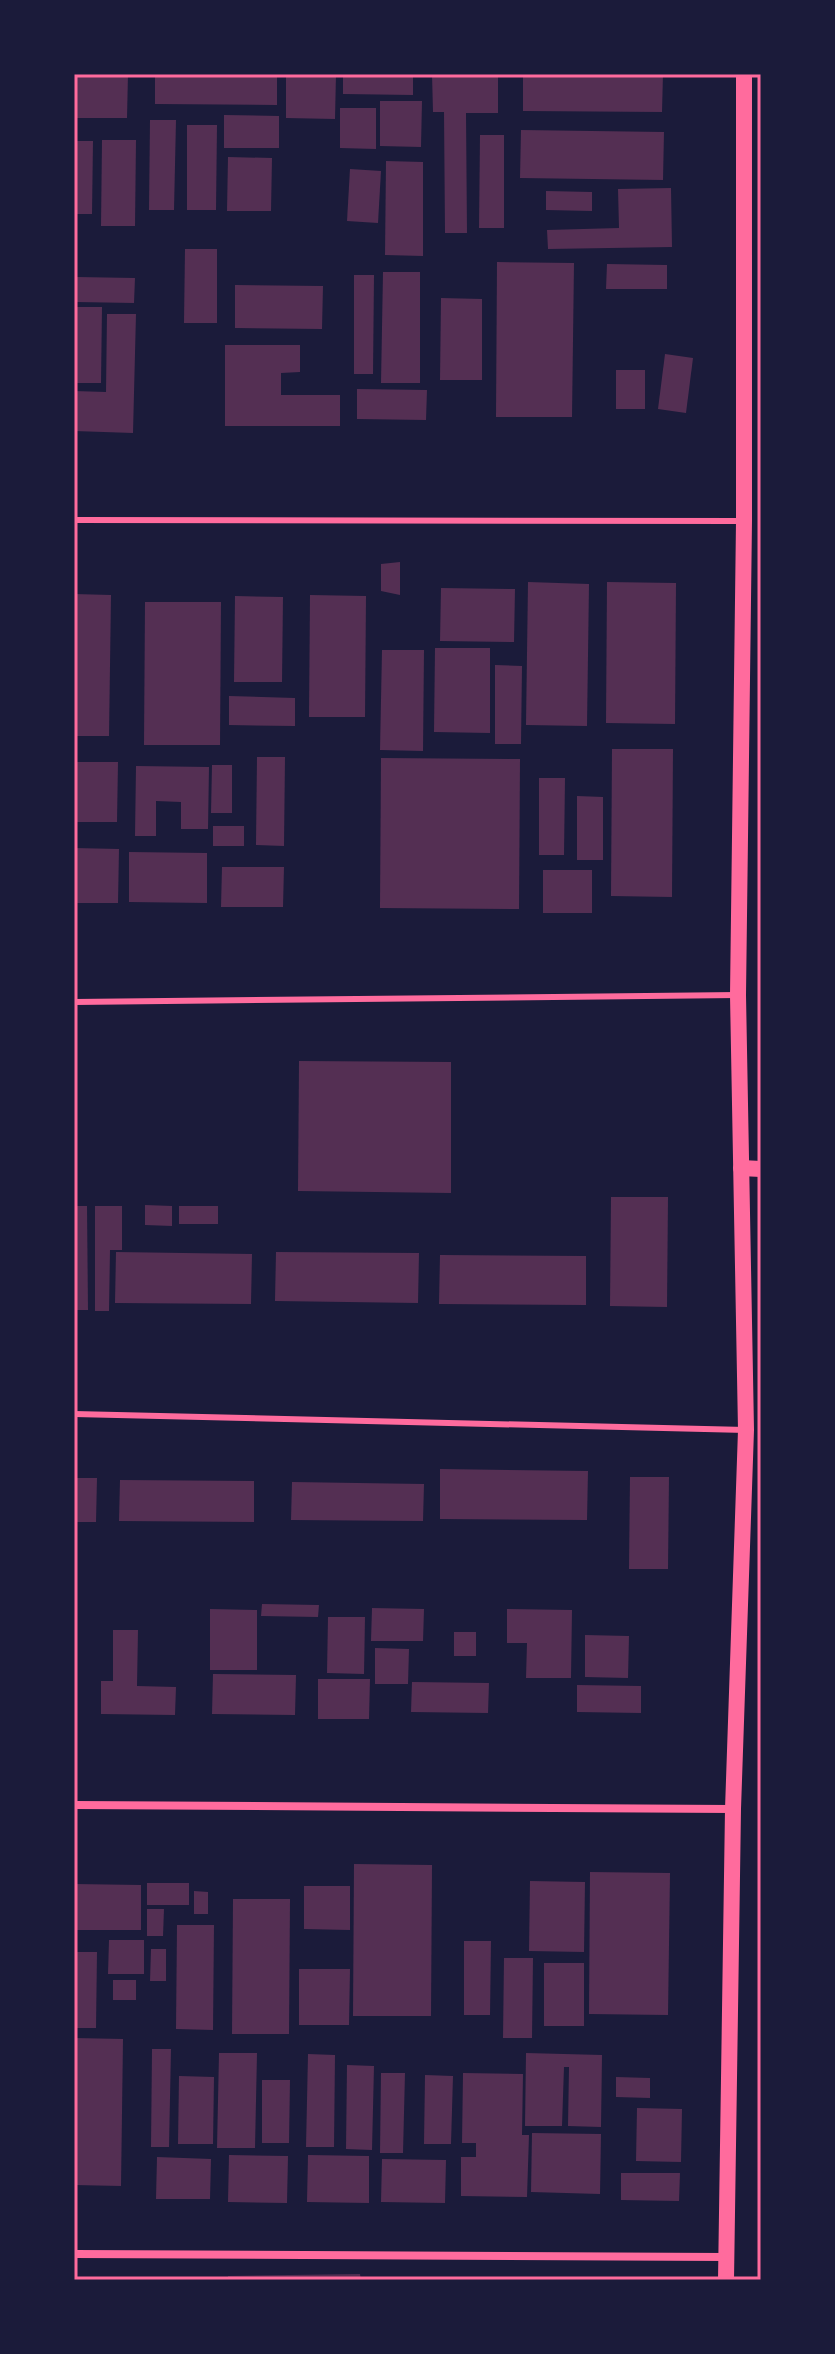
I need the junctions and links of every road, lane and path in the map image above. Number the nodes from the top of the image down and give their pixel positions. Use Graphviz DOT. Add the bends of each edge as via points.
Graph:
graph roads {
  1 [pos="744,74"];
  2 [pos="74,520"];
  3 [pos="744,521"];
  4 [pos="738,995"];
  5 [pos="74,1002"];
  6 [pos="741,1168"];
  7 [pos="761,1169"];
  8 [pos="74,1414"];
  9 [pos="746,1430"];
  10 [pos="74,1805"];
  11 [pos="733,1809"];
  12 [pos="74,2254"];
  13 [pos="726,2257"];
  14 [pos="726,2280"];
  1 -- 3 [label="main road"];
  2 -- 3 [label="lane"];
  3 -- 4 [label="main road"];
  4 -- 5 [label="lane"];
  4 -- 6 [label="main road"];
  6 -- 7 [label="main road"];
  6 -- 9 [label="main road"];
  8 -- 9 [label="lane"];
  9 -- 11 [label="main road"];
  10 -- 11 [label="street"];
  11 -- 13 [label="main road"];
  12 -- 13 [label="street"];
  13 -- 14 [label="main road"];
}
